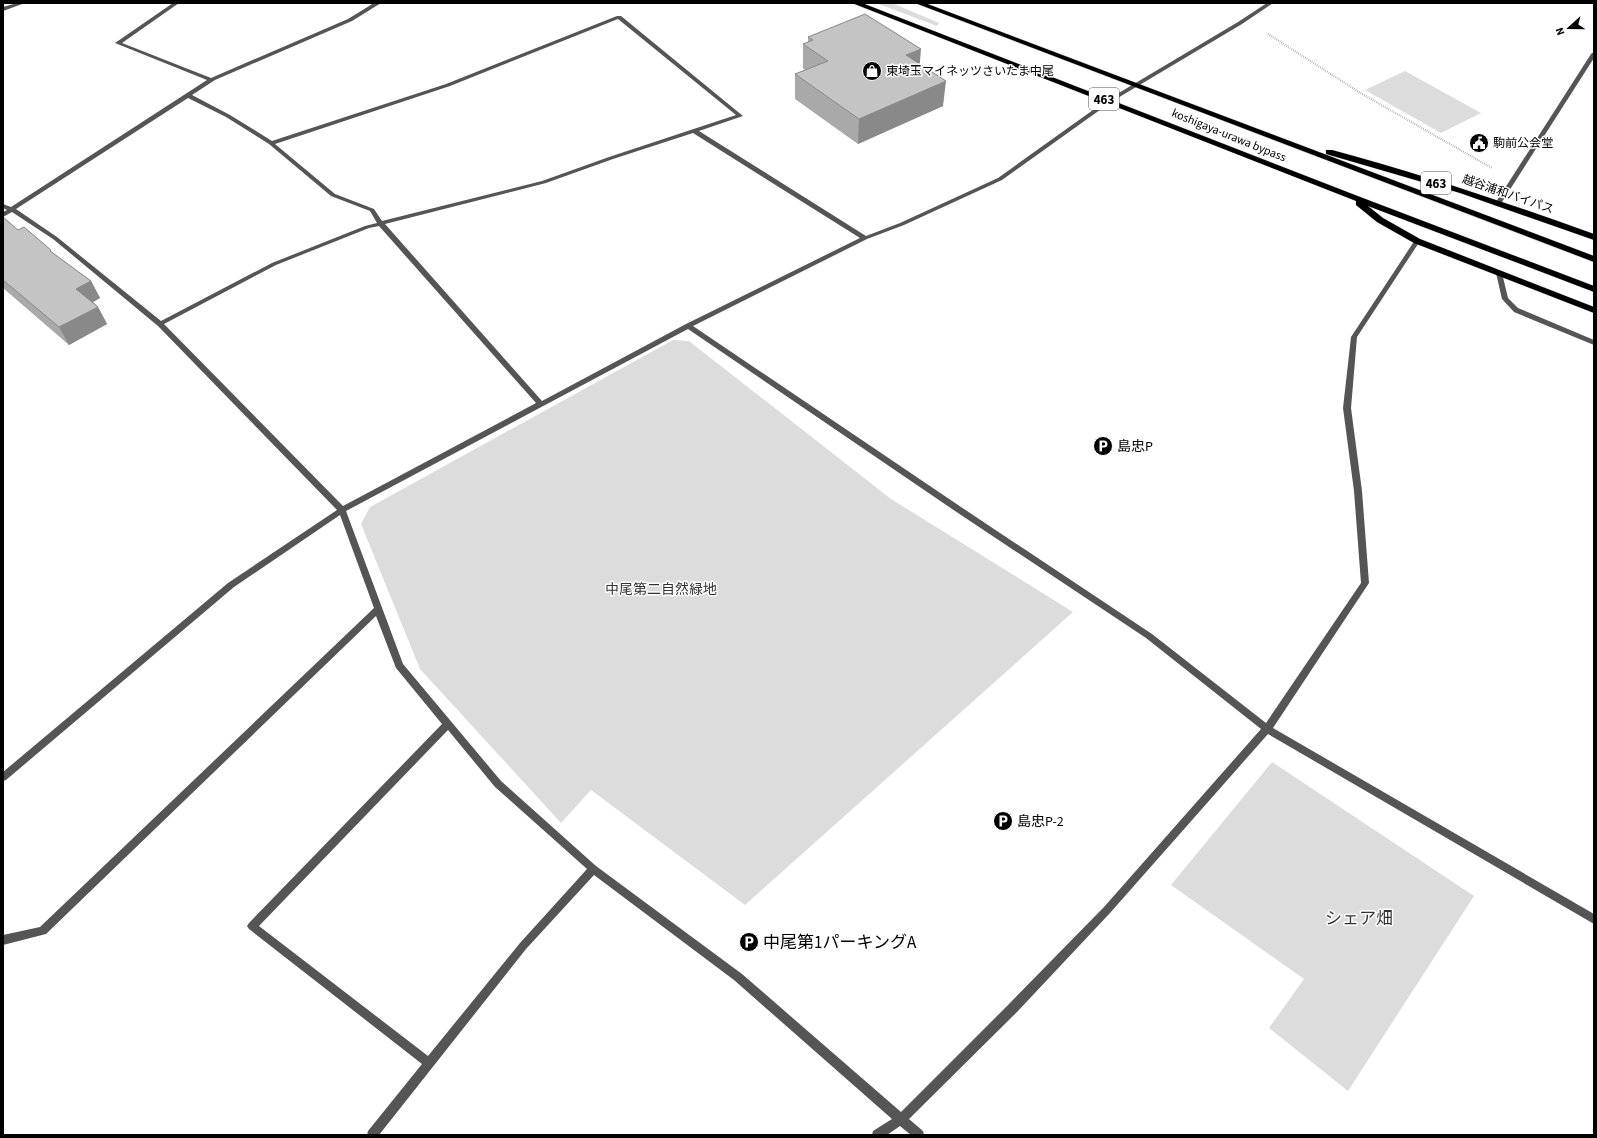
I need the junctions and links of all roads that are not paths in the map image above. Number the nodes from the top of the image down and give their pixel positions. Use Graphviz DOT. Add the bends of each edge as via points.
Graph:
graph roads {
  1 [pos="22,3"];
  2 [pos="176,3"];
  3 [pos="378,3"];
  4 [pos="856,3"];
  5 [pos="919,3"];
  6 [pos="1270,3"];
  7 [pos="3,9"];
  8 [pos="1594,54"];
  9 [pos="212,80"];
  10 [pos="1135,86"];
  11 [pos="187,95"];
  12 [pos="1109,101"];
  13 [pos="694,131"];
  14 [pos="1274,139"];
  15 [pos="271,143"];
  16 [pos="1352,197"];
  17 [pos="1499,202"];
  18 [pos="3,206"];
  19 [pos="11,209"];
  20 [pos="3,215"];
  21 [pos="381,224"];
  22 [pos="1594,237"];
  23 [pos="865,238"];
  24 [pos="1417,241"];
  25 [pos="1594,259"];
  26 [pos="1499,273"];
  27 [pos="1594,289"];
  28 [pos="1594,310"];
  29 [pos="160,324"];
  30 [pos="688,326"];
  31 [pos="1594,343"];
  32 [pos="541,404"];
  33 [pos="342,510"];
  34 [pos="378,609"];
  35 [pos="448,724"];
  36 [pos="1267,729"];
  37 [pos="3,777"];
  38 [pos="592,869"];
  39 [pos="1594,919"];
  40 [pos="3,940"];
  41 [pos="429,1063"];
  42 [pos="901,1119"];
  43 [pos="372,1135"];
  44 [pos="877,1135"];
  45 [pos="919,1135"];
  1 -- 7 [label="street"];
  2 -- 9 [label="street" via="118,43"];
  3 -- 9 [label="street" via="350,20"];
  4 -- 12 [label="highway, koshigaya-urawa bypass / 463"];
  5 -- 10 [label="highway, koshigaya-urawa bypass / 463"];
  6 -- 10 [label="street"];
  8 -- 17 [label="street"];
  9 -- 11 [label="street"];
  10 -- 12 [label="street"];
  10 -- 14 [label="highway, koshigaya-urawa bypass / 463"];
  11 -- 15 [label="street" via="228,116"];
  11 -- 19 [label="street"];
  12 -- 16 [label="highway, koshigaya-urawa bypass / 463"];
  12 -- 23 [label="street" via="1000,179"];
  13 -- 15 [label="street" via="740,116 619,17 448,85"];
  13 -- 21 [label="street" via="544,182"];
  13 -- 23 [label="street"];
  14 -- 17 [label="highway, 越谷浦和バイパス / 463" via="1360,160"];
  14 -- 25 [label="highway, koshigaya-urawa bypass / 463"];
  15 -- 21 [label="street" via="333,195 372,210"];
  16 -- 24 [label="highway, 463" via="1380,220"];
  16 -- 27 [label="highway, koshigaya-urawa bypass / 463"];
  17 -- 22 [label="highway, 越谷浦和バイパス / 463"];
  18 -- 19 [label="street"];
  19 -- 20 [label="street"];
  19 -- 29 [label="street" via="55,238"];
  21 -- 29 [label="street" via="367,227 274,264"];
  21 -- 32 [label="street"];
  23 -- 30 [label="street"];
  24 -- 26 [label="highway, 463"];
  24 -- 36 [label="street" via="1354,337 1347,408 1358,490 1365,583"];
  26 -- 28 [label="highway, 463"];
  26 -- 31 [label="street" via="1505,299 1516,310"];
  29 -- 33 [label="street"];
  30 -- 32 [label="street"];
  30 -- 36 [label="street" via="1149,636"];
  32 -- 33 [label="street"];
  33 -- 34 [label="street"];
  33 -- 37 [label="street" via="231,585"];
  34 -- 35 [label="street" via="399,666"];
  34 -- 40 [label="street" via="44,931"];
  35 -- 38 [label="street" via="498,784"];
  35 -- 41 [label="street" via="252,926"];
  36 -- 39 [label="street"];
  36 -- 42 [label="street" via="1107,910"];
  38 -- 41 [label="street" via="523,946"];
  38 -- 42 [label="street" via="738,977"];
  41 -- 43 [label="street"];
  42 -- 44 [label="street"];
  42 -- 45 [label="street"];
}
